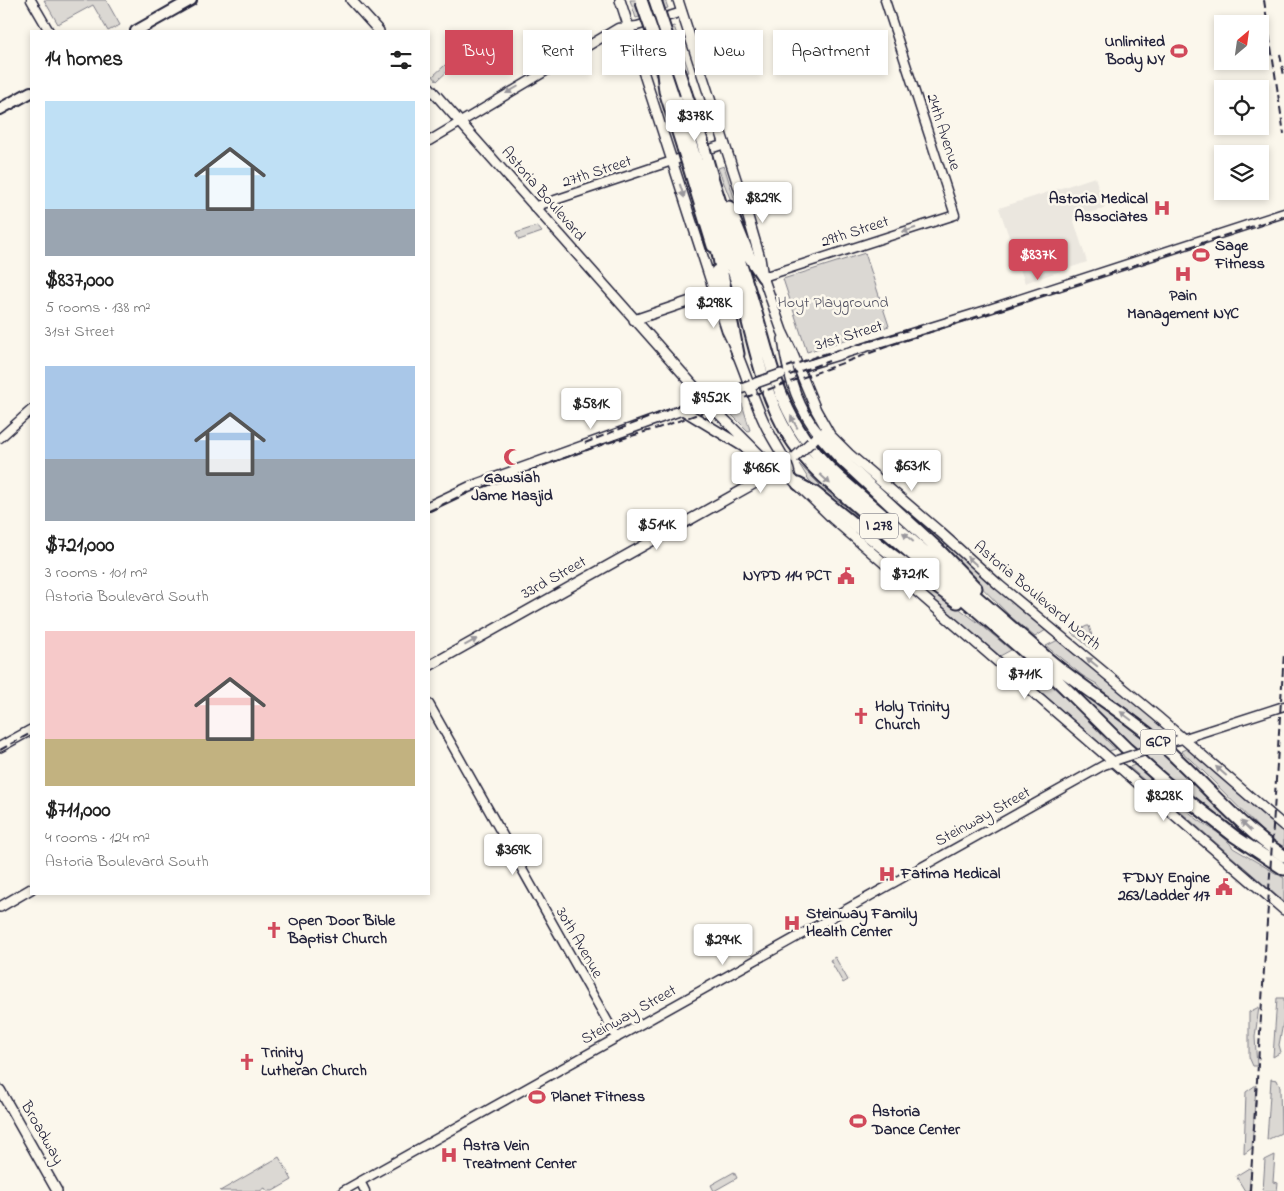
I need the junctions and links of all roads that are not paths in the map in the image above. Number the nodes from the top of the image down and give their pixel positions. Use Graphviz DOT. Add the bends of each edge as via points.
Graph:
graph roads {
  1 [pos="31,0"];
  2 [pos="191,0"];
  3 [pos="351,0"];
  4 [pos="620,0"];
  5 [pos="640,0"];
  6 [pos="655,0"];
  7 [pos="678,0"];
  8 [pos="885,0"];
  9 [pos="682,12"];
  10 [pos="629,27"];
  11 [pos="48,30"];
  12 [pos="138,30"];
  13 [pos="378,30"];
  14 [pos="651,30"];
  15 [pos="663,75"];
  16 [pos="667,75"];
  17 [pos="430,88"];
  18 [pos="30,93"];
  19 [pos="675,98"];
  20 [pos="0,109"];
  21 [pos="460,122"];
  22 [pos="430,140"];
  23 [pos="725,144"];
  24 [pos="698,160"];
  25 [pos="672,161"];
  26 [pos="534,206"];
  27 [pos="1284,213"];
  28 [pos="955,215"];
  29 [pos="763,278"];
  30 [pos="714,293"];
  31 [pos="634,320"];
  32 [pos="782,331"];
  33 [pos="738,354"];
  34 [pos="798,368"];
  35 [pos="785,373"];
  36 [pos="752,384"];
  37 [pos="706,400"];
  38 [pos="681,409"];
  39 [pos="30,411"];
  40 [pos="0,438"];
  41 [pos="815,438"];
  42 [pos="765,460"];
  43 [pos="791,461"];
  44 [pos="778,471"];
  45 [pos="794,481"];
  46 [pos="430,506"];
  47 [pos="1024,638"];
  48 [pos="1010,639"];
  49 [pos="430,665"];
  50 [pos="430,706"];
  51 [pos="1284,706"];
  52 [pos="30,731"];
  53 [pos="1180,739"];
  54 [pos="0,748"];
  55 [pos="1115,761"];
  56 [pos="1284,826"];
  57 [pos="1284,856"];
  58 [pos="1284,869"];
  59 [pos="30,890"];
  60 [pos="0,907"];
  61 [pos="1284,910"];
  62 [pos="617,1038"];
  63 [pos="0,1090"];
  64 [pos="360,1181"];
  65 [pos="58,1191"];
  66 [pos="343,1191"];
  67 [pos="365,1191"];
  1 -- 11 [label="street"];
  2 -- 12 [label="main road"];
  3 -- 13 [label="main road"];
  4 -- 10 [label="main road"];
  5 -- 14 [label="highway, I 278, bridge"];
  6 -- 19 [label="highway, I 278, bridge"];
  7 -- 9 [label="main road"];
  8 -- 28 [label="street, 24th Avenue"];
  9 -- 10 [label="street"];
  9 -- 23 [label="main road"];
  10 -- 21 [label="street, one-way" via="618,28"];
  10 -- 25 [label="main road"];
  15 -- 19 [label="highway" via="665,91"];
  16 -- 19 [label="highway, I 278"];
  17 -- 21 [label="main road, Astoria Boulevard"];
  18 -- 20 [label="main road"];
  19 -- 24 [label="highway, I 278, bridge"];
  21 -- 22 [label="street"];
  21 -- 26 [label="main road, Astoria Boulevard"];
  23 -- 25 [label="street, 27th Street"];
  23 -- 29 [label="main road" via="758,250"];
  24 -- 29 [label="highway"];
  24 -- 30 [label="highway" via="715,252 718,280"];
  24 -- 33 [label="highway"];
  47 -- 24 [label="highway, GCP, one-way" via="832,471 799,432 770,364 749,290"];
  24 -- 48 [label="highway, I 278, one-way" via="740,292 758,363 789,436 828,482"];
  25 -- 26 [label="street, 27th Street"];
  25 -- 30 [label="main road, one-way"];
  26 -- 31 [label="main road, Astoria Boulevard"];
  27 -- 34 [label="street, 31st Street"];
  28 -- 29 [label="street, 29th Street, one-way"];
  29 -- 32 [label="main road"];
  30 -- 31 [label="main road"];
  30 -- 33 [label="main road"];
  31 -- 37 [label="main road, Astoria Boulevard"];
  32 -- 34 [label="main road, Astoria Boulevard North"];
  32 -- 35 [label="main road"];
  33 -- 36 [label="main road"];
  34 -- 35 [label="main road, 31st Street"];
  53 -- 34 [label="main road, Astoria Boulevard North, one-way" via="849,454 820,419"];
  35 -- 36 [label="main road, 31st Street, bridge"];
  35 -- 41 [label="main road"];
  36 -- 37 [label="main road, 31st Street"];
  36 -- 43 [label="main road" via="766,428"];
  37 -- 38 [label="main road, 31st Street"];
  37 -- 42 [label="main road, Astoria Boulevard"];
  38 -- 42 [label="main road"];
  38 -- 46 [label="main road, 31st Street" via="469,487"];
  39 -- 40 [label="street"];
  41 -- 43 [label="main road, 33rd Street, bridge"];
  41 -- 47 [label="highway" via="938,549"];
  42 -- 44 [label="main road"];
  43 -- 44 [label="main road, 33rd Street"];
  43 -- 45 [label="main road"];
  44 -- 45 [label="main road"];
  49 -- 44 [label="main road, 33rd Street, one-way"];
  45 -- 48 [label="highway" via="815,493 904,564"];
  45 -- 55 [label="main road"];
  57 -- 47 [label="highway, GCP, one-way" via="1250,830 1162,745 1072,679"];
  48 -- 58 [label="highway, I 278" via="1170,786 1234,836"];
  50 -- 62 [label="street, 30th Avenue"];
  51 -- 53 [label="street, Steinway Street"];
  52 -- 54 [label="main road"];
  53 -- 55 [label="street, Steinway Street, bridge"];
  56 -- 53 [label="main road, Astoria Boulevard North, one-way"];
  55 -- 61 [label="main road"];
  55 -- 62 [label="street, Steinway Street"];
  59 -- 60 [label="main road"];
  62 -- 64 [label="street, Steinway Street"];
  63 -- 65 [label="main road, Broadway"];
  64 -- 66 [label="street, Steinway Street"];
  64 -- 67 [label="street"];
}
